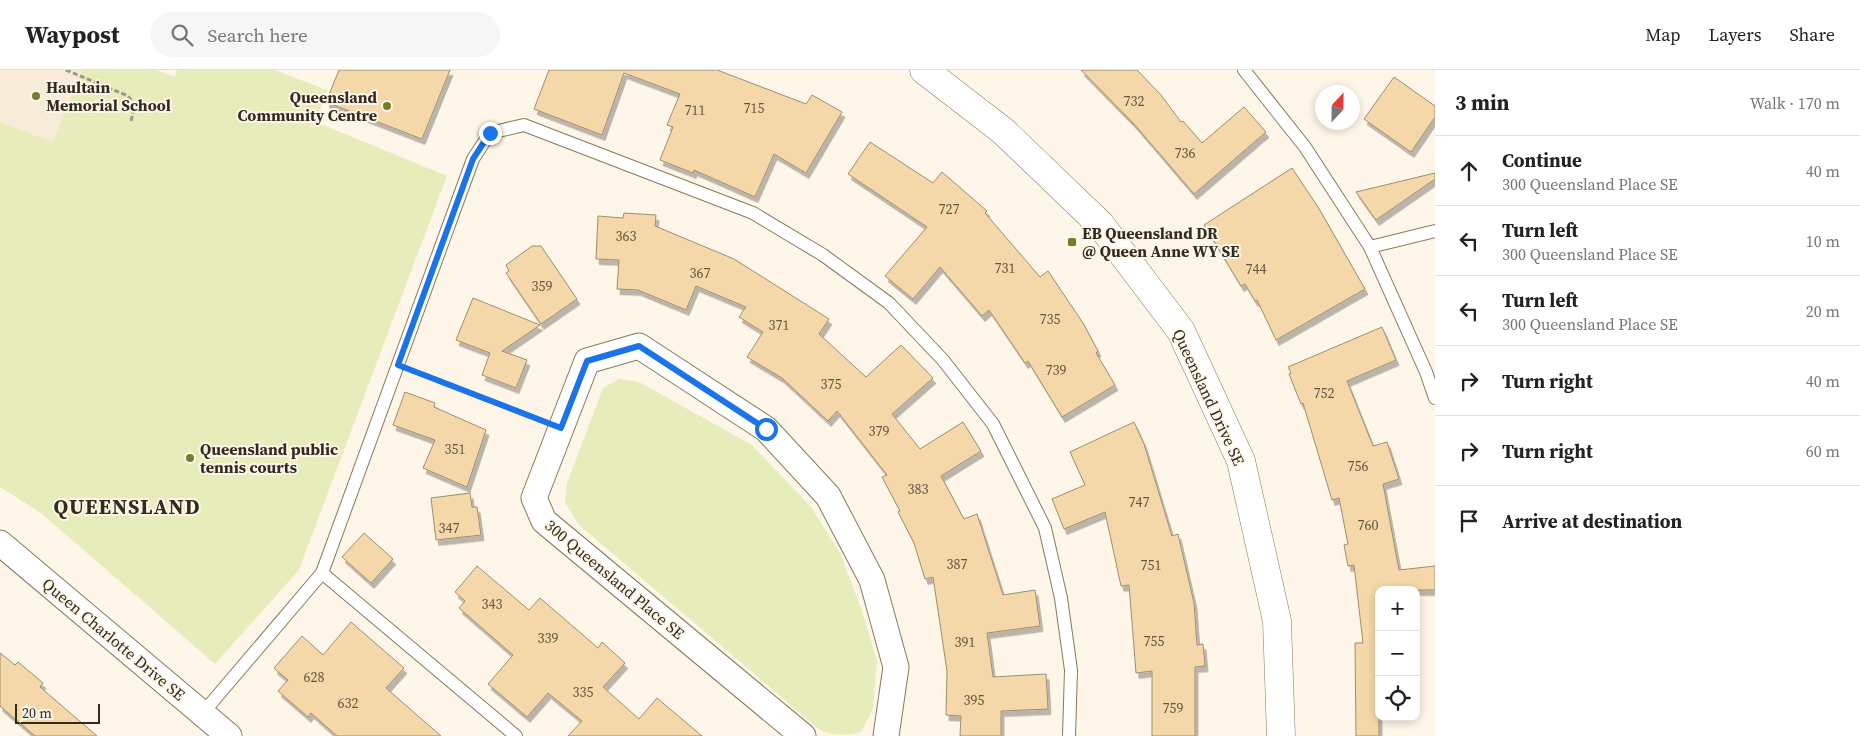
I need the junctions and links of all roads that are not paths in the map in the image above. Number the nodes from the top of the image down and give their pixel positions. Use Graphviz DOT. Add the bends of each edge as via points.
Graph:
graph roads {
  1 [pos="924,70"];
  2 [pos="1244,70"];
  3 [pos="1435,231"];
  4 [pos="1370,247"];
  5 [pos="1435,398"];
  6 [pos="0,543"];
  7 [pos="322,573"];
  8 [pos="202,714"];
  9 [pos="229,736"];
  10 [pos="516,736"];
  11 [pos="803,736"];
  12 [pos="886,736"];
  13 [pos="1069,736"];
  14 [pos="1281,736"];
  1 -- 14 [label="street, Queensland Drive SE" via="1003,131 1100,224 1182,331 1241,461 1277,621"];
  2 -- 4 [label="lane" via="1305,147"];
  3 -- 4 [label="lane"];
  4 -- 5 [label="lane"];
  6 -- 8 [label="street, Queen Charlotte Drive SE"];
  7 -- 8 [label="lane"];
  7 -- 10 [label="lane"];
  7 -- 13 [label="lane" via="473,159 490,133 524,125 753,213 823,255 889,302 943,360 993,424 1045,528 1061,598 1071,670"];
  8 -- 9 [label="street, Queen Charlotte Drive SE"];
  11 -- 12 [label="street, 300 Queensland Place SE" via="544,521 534,498 587,361 639,346 766,429 828,496 872,580 896,667"];
}
